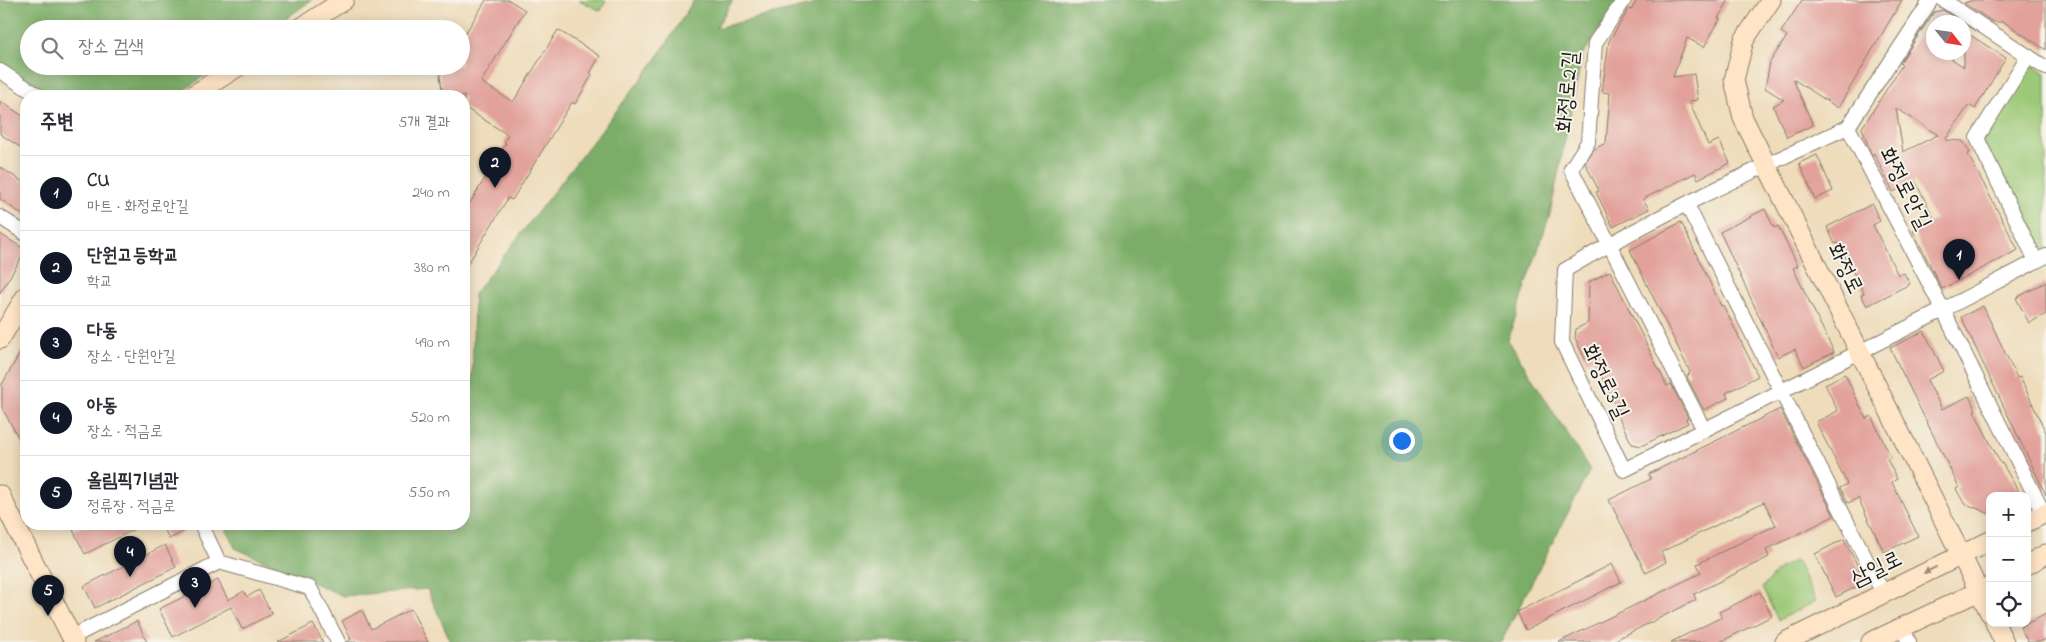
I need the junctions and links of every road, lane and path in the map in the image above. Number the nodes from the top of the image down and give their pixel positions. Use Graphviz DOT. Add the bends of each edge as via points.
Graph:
graph roads {
  1 [pos="344,0"];
  2 [pos="1624,0"];
  3 [pos="1771,0"];
  4 [pos="1931,0"];
  5 [pos="1943,0"];
  6 [pos="312,20"];
  7 [pos="2028,56"];
  8 [pos="2046,68"];
  9 [pos="0,72"];
  10 [pos="225,75"];
  11 [pos="29,90"];
  12 [pos="201,90"];
  13 [pos="1848,127"];
  14 [pos="1766,165"];
  15 [pos="1686,205"];
  16 [pos="0,217"];
  17 [pos="20,230"];
  18 [pos="1608,244"];
  19 [pos="2041,258"];
  20 [pos="20,306"];
  21 [pos="1942,310"];
  22 [pos="0,339"];
  23 [pos="1859,353"];
  24 [pos="1781,392"];
  25 [pos="1704,430"];
  26 [pos="0,495"];
  27 [pos="2045,514"];
  28 [pos="2031,520"];
  29 [pos="204,530"];
  30 [pos="1986,543"];
  31 [pos="2046,554"];
  32 [pos="1962,555"];
  33 [pos="220,562"];
  34 [pos="2031,563"];
  35 [pos="1984,589"];
  36 [pos="1884,593"];
  37 [pos="1997,627"];
  38 [pos="1905,635"];
  39 [pos="73,640"];
  40 [pos="338,642"];
  41 [pos="1785,642"];
  42 [pos="1872,642"];
  43 [pos="2004,642"];
  1 -- 6 [label="street"];
  2 -- 18 [label="street, 화정로2길" via="1595,43 1588,142 1571,169"];
  3 -- 14 [label="street, 화정로" via="1744,40 1734,80 1743,118"];
  4 -- 13 [label="street"];
  5 -- 7 [label="street"];
  7 -- 8 [label="street"];
  7 -- 19 [label="street" via="1977,138"];
  9 -- 11 [label="street"];
  10 -- 12 [label="street"];
  13 -- 14 [label="street, 화정로3길"];
  13 -- 21 [label="street, 화정로안길"];
  14 -- 15 [label="street, 화정로3길"];
  14 -- 23 [label="street, 화정로"];
  15 -- 18 [label="street, 화정로3길"];
  15 -- 24 [label="street"];
  16 -- 17 [label="street"];
  18 -- 25 [label="street"];
  18 -- 25 [label="street, 화정로3길" via="1565,270 1562,342 1624,470"];
  19 -- 21 [label="street"];
  20 -- 22 [label="street"];
  21 -- 23 [label="street, 화정로3길"];
  21 -- 27 [label="street, 화정로안길"];
  23 -- 24 [label="street, 화정로3길"];
  23 -- 32 [label="street, 화정로"];
  24 -- 25 [label="street, 화정로3길"];
  24 -- 36 [label="street"];
  26 -- 39 [label="street"];
  27 -- 28 [label="street"];
  29 -- 33 [label="street"];
  30 -- 32 [label="street, 삼일로"];
  31 -- 34 [label="street"];
  32 -- 35 [label="street, 화정로"];
  32 -- 36 [label="street, 삼일로, one-way"];
  33 -- 39 [label="street"];
  33 -- 40 [label="street" via="310,588"];
  35 -- 38 [label="street"];
  36 -- 41 [label="street, 삼일로"];
  37 -- 43 [label="street"];
  38 -- 42 [label="street"];
}
